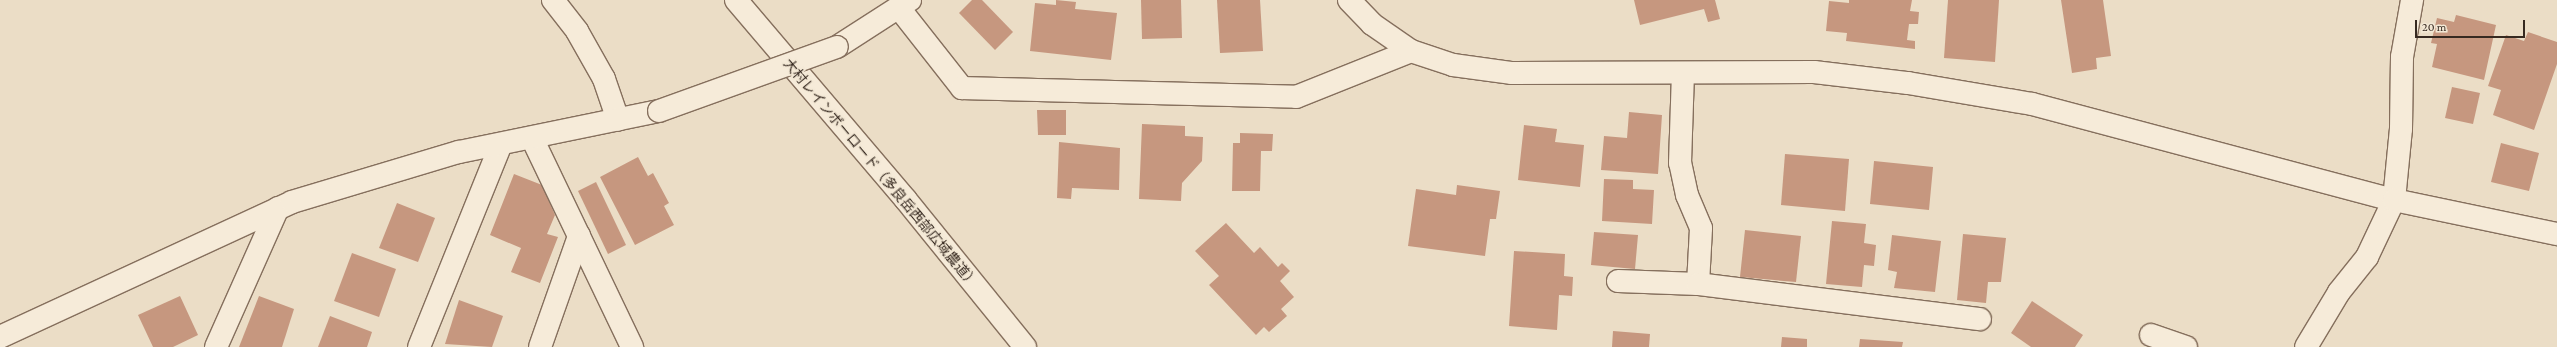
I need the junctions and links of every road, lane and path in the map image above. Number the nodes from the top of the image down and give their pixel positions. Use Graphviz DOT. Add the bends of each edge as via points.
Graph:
graph roads {
  1 [pos="553,0"];
  2 [pos="736,0"];
  3 [pos="1349,0"];
  4 [pos="2412,0"];
  5 [pos="904,4"];
  6 [pos="1411,51"];
  7 [pos="1683,74"];
  8 [pos="618,120"];
  9 [pos="532,138"];
  10 [pos="501,144"];
  11 [pos="2394,200"];
  12 [pos="278,208"];
  13 [pos="2557,234"];
  14 [pos="579,236"];
  15 [pos="1618,281"];
  16 [pos="1698,284"];
  17 [pos="1980,319"];
  18 [pos="2150,335"];
  19 [pos="0,337"];
  20 [pos="216,347"];
  21 [pos="419,347"];
  22 [pos="540,347"];
  23 [pos="632,347"];
  24 [pos="1025,347"];
  25 [pos="2186,347"];
  26 [pos="2306,347"];
  1 -- 8 [label="street" via="577,30 604,79"];
  2 -- 24 [label="street, 大村レインボーロード（多良岳西部広域農道）" via="906,200"];
  3 -- 6 [label="street" via="1372,24"];
  4 -- 11 [label="street" via="2402,57 2401,129"];
  5 -- 6 [label="street" via="962,88 1296,97"];
  5 -- 8 [label="street, bridge" via="837,47 658,111"];
  6 -- 7 [label="street" via="1453,65 1512,73"];
  7 -- 11 [label="street" via="1814,72 2032,104"];
  7 -- 16 [label="street" via="1680,163 1688,195 1701,228"];
  8 -- 9 [label="street"];
  9 -- 10 [label="street"];
  9 -- 14 [label="street"];
  10 -- 12 [label="street" via="459,152"];
  10 -- 21 [label="street"];
  11 -- 13 [label="street"];
  11 -- 26 [label="street" via="2367,257 2339,292"];
  12 -- 19 [label="street"];
  12 -- 20 [label="street"];
  14 -- 22 [label="street"];
  14 -- 23 [label="street"];
  15 -- 16 [label="street"];
  16 -- 17 [label="street"];
  18 -- 25 [label="street"];
}
